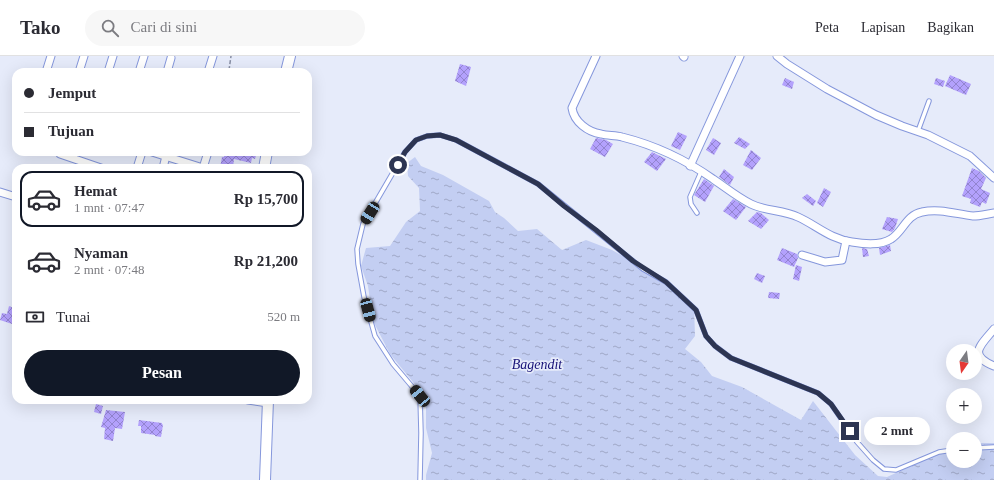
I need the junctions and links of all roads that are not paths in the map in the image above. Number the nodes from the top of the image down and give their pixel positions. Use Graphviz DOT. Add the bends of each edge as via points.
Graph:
graph roads {
  1 [pos="51,56"];
  2 [pos="84,56"];
  3 [pos="113,56"];
  4 [pos="144,56"];
  5 [pos="213,56"];
  6 [pos="290,56"];
  7 [pos="596,56"];
  8 [pos="740,56"];
  9 [pos="777,56"];
  10 [pos="172,58"];
  11 [pos="47,68"];
  12 [pos="80,68"];
  13 [pos="109,68"];
  14 [pos="140,68"];
  15 [pos="168,68"];
  16 [pos="209,68"];
  17 [pos="287,68"];
  18 [pos="929,101"];
  19 [pos="918,131"];
  20 [pos="66,156"];
  21 [pos="166,156"];
  22 [pos="178,156"];
  23 [pos="177,160"];
  24 [pos="89,164"];
  25 [pos="164,164"];
  26 [pos="190,164"];
  27 [pos="690,166"];
  28 [pos="701,172"];
  29 [pos="994,178"];
  30 [pos="0,192"];
  31 [pos="12,196"];
  32 [pos="697,213"];
  33 [pos="994,213"];
  34 [pos="846,241"];
  35 [pos="802,255"];
  36 [pos="994,329"];
  37 [pos="994,366"];
  38 [pos="268,404"];
  39 [pos="994,447"];
  40 [pos="982,448"];
  41 [pos="946,451"];
  42 [pos="265,480"];
  43 [pos="420,480"];
  1 -- 11 [label="street"];
  2 -- 12 [label="street"];
  3 -- 13 [label="street"];
  4 -- 14 [label="street"];
  5 -- 16 [label="street"];
  6 -- 17 [label="main road"];
  7 -- 27 [label="street" via="572,108 580,123 590,131 638,141"];
  8 -- 27 [label="street"];
  9 -- 19 [label="street" via="827,89 876,115"];
  10 -- 15 [label="street"];
  18 -- 19 [label="lane"];
  19 -- 29 [label="street" via="970,156"];
  20 -- 24 [label="street"];
  21 -- 23 [label="street"];
  21 -- 25 [label="street"];
  22 -- 23 [label="street"];
  23 -- 26 [label="street"];
  27 -- 28 [label="street"];
  28 -- 32 [label="lane" via="690,197"];
  28 -- 34 [label="street" via="752,204 799,217 827,234"];
  30 -- 31 [label="street"];
  33 -- 34 [label="street" via="975,216 938,211 922,212 911,217 892,239 883,243"];
  34 -- 35 [label="street" via="841,260 825,262"];
  36 -- 37 [label="street" via="978,353 984,362"];
  38 -- 42 [label="main road"];
  39 -- 40 [label="lane"];
  41 -- 43 [label="lane" via="896,470 884,469 857,442 831,404 818,393 731,358 706,336 696,310 666,282 628,258 538,184 456,140 440,135 416,140 405,152 363,224 357,249 364,297 375,336 420,396"];
}
